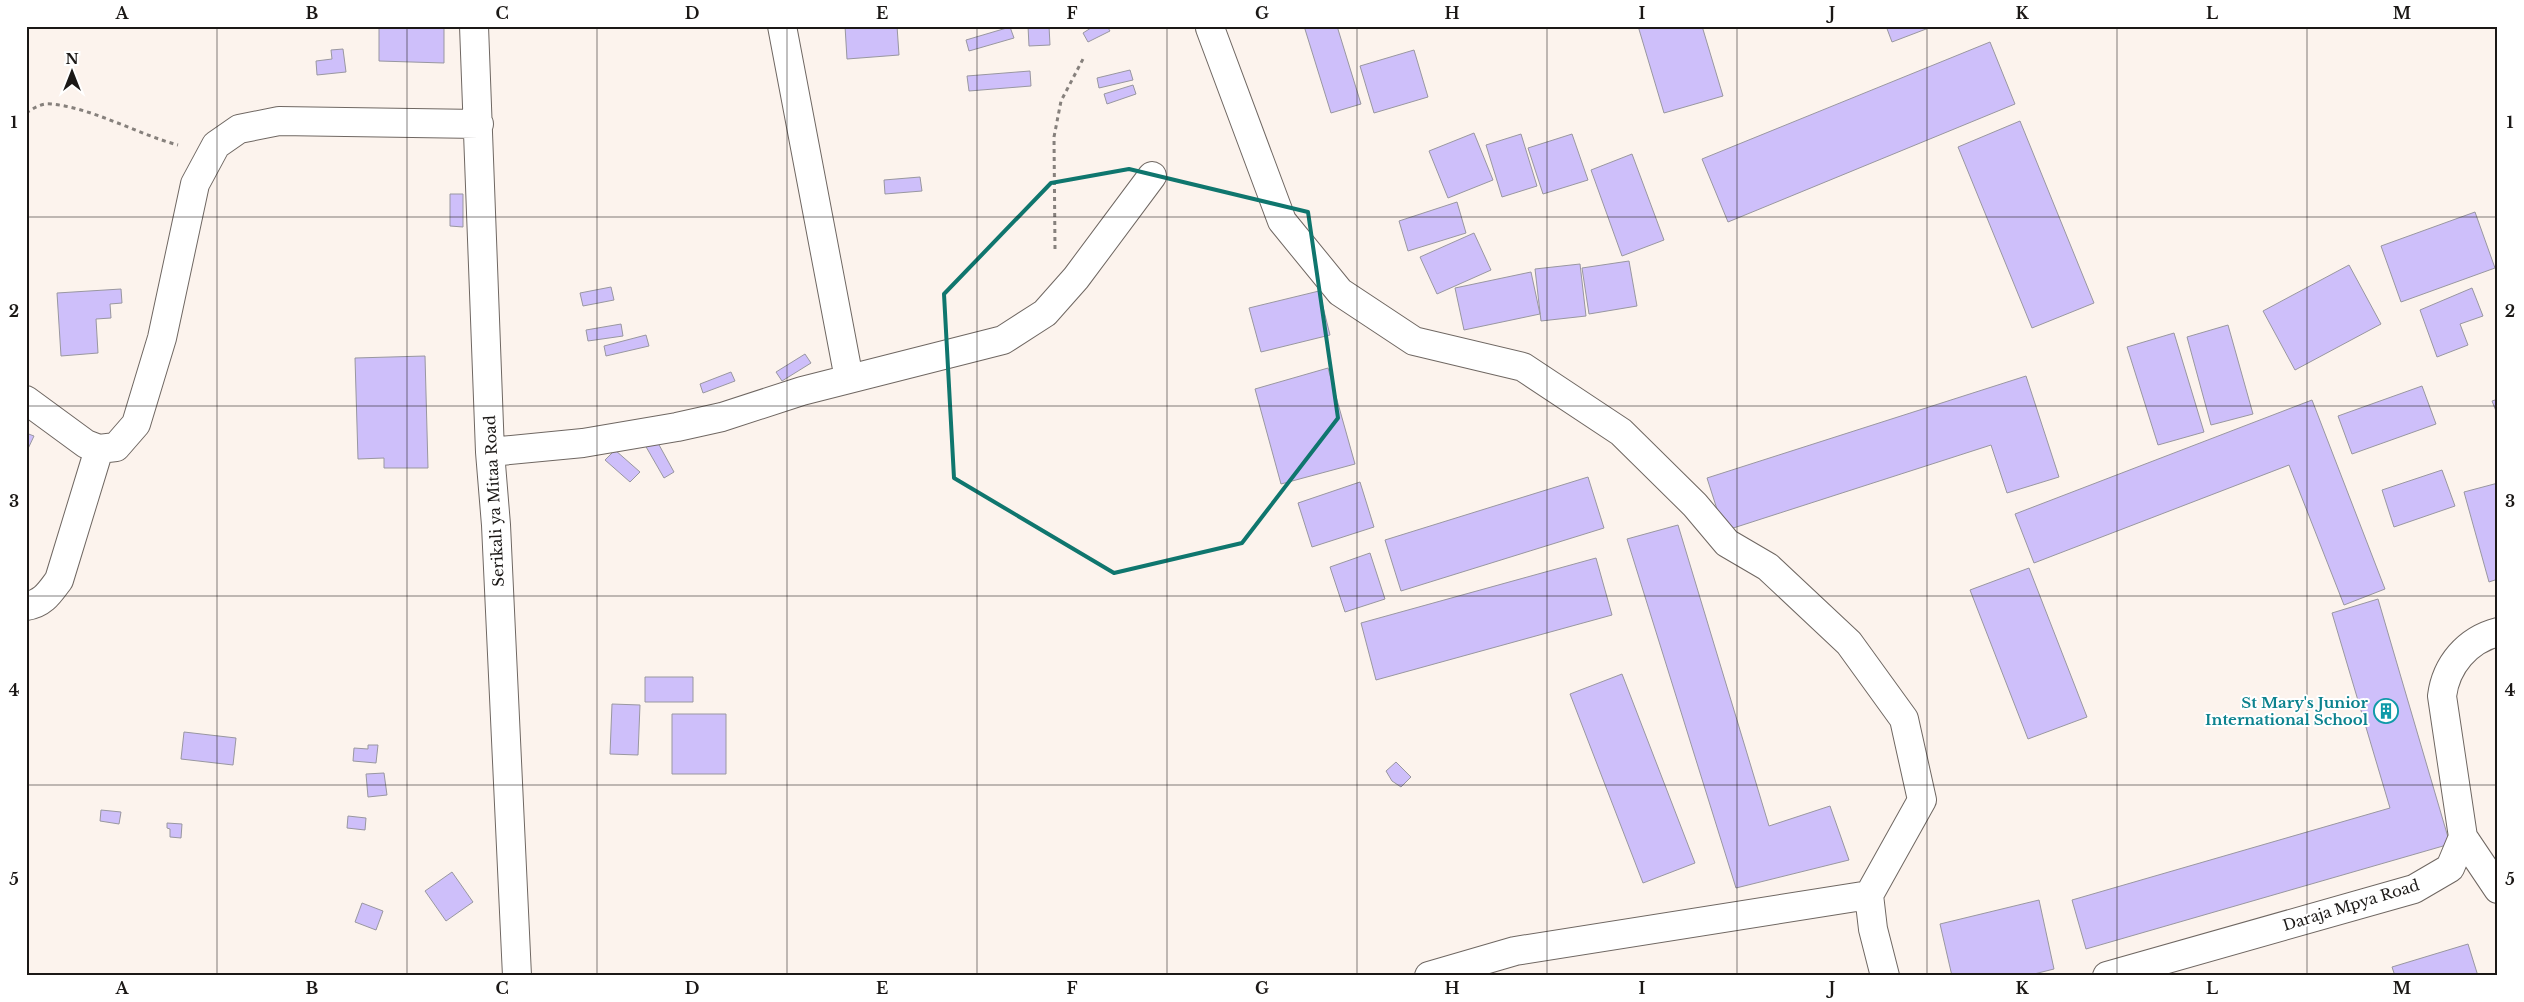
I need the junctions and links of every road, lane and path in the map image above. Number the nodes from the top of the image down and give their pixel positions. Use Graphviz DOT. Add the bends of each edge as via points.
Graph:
graph roads {
  1 [pos="474,26"];
  2 [pos="782,26"];
  3 [pos="1210,28"];
  4 [pos="1083,60"];
  5 [pos="26,113"];
  6 [pos="479,124"];
  7 [pos="216,145"];
  8 [pos="1152,176"];
  9 [pos="1056,256"];
  10 [pos="849,379"];
  11 [pos="26,400"];
  12 [pos="99,449"];
  13 [pos="490,452"];
  14 [pos="26,606"];
  15 [pos="2498,632"];
  16 [pos="2463,837"];
  17 [pos="2498,889"];
  18 [pos="1869,895"];
  19 [pos="2147,970"];
  20 [pos="517,976"];
  21 [pos="1429,976"];
  22 [pos="1885,976"];
  23 [pos="2107,976"];
  1 -- 6 [label="street, Serikali ya Mitaa Road"];
  2 -- 10 [label="street"];
  3 -- 18 [label="street" via="1282,221 1340,292 1414,341 1523,366 1621,432 1695,505 1727,543 1768,567 1849,643 1904,719 1922,800"];
  4 -- 9 [label="path" via="1061,100 1054,137"];
  5 -- 7 [label="path" via="36,106 50,104 120,123 181,145"];
  6 -- 7 [label="street" via="279,121 239,129"];
  6 -- 13 [label="street, Serikali ya Mitaa Road"];
  7 -- 12 [label="street" via="196,184 162,338 136,424 116,448"];
  8 -- 10 [label="street" via="1076,278 1045,313 1025,327 1003,340"];
  10 -- 13 [label="street" via="677,427"];
  11 -- 12 [label="street" via="86,444"];
  12 -- 14 [label="street" via="59,580 45,598"];
  13 -- 20 [label="street, Serikali ya Mitaa Road"];
  15 -- 16 [label="street" via="2485,635 2465,648 2444,679 2442,696"];
  16 -- 17 [label="street"];
  16 -- 19 [label="street, Daraja Mpya Road" via="2450,868 2414,889"];
  18 -- 21 [label="street" via="1515,951"];
  18 -- 22 [label="street" via="1873,929"];
  19 -- 23 [label="street, Daraja Mpya Road"];
}
